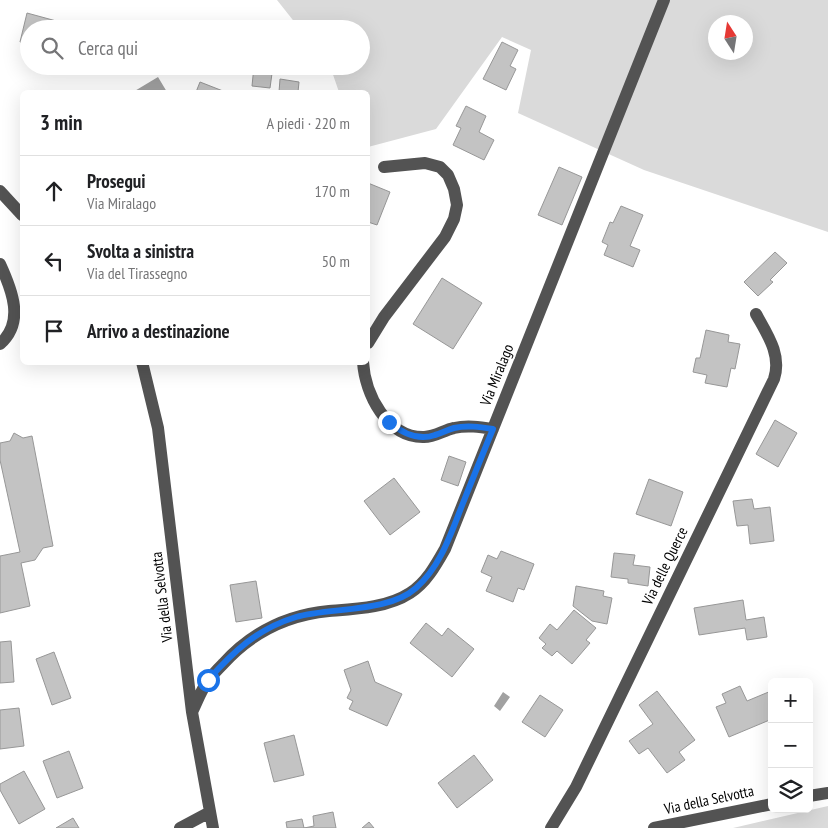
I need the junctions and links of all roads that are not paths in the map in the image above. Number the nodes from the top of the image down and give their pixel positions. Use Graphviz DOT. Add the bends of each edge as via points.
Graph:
graph roads {
  1 [pos="664,0"];
  2 [pos="384,167"];
  3 [pos="0,191"];
  4 [pos="20,213"];
  5 [pos="0,264"];
  6 [pos="756,314"];
  7 [pos="370,339"];
  8 [pos="0,344"];
  9 [pos="143,365"];
  10 [pos="364,365"];
  11 [pos="493,429"];
  12 [pos="192,712"];
  13 [pos="828,792"];
  14 [pos="813,795"];
  15 [pos="768,805"];
  16 [pos="210,812"];
  17 [pos="180,828"];
  18 [pos="213,828"];
  19 [pos="551,828"];
  20 [pos="654,828"];
  1 -- 11 [label="street, Via Miralago"];
  2 -- 7 [label="street" via="425,163 440,167 454,189 456,205 454,219 445,237"];
  3 -- 4 [label="street"];
  5 -- 8 [label="street" via="15,314 13,326"];
  6 -- 19 [label="street, Via delle Querce" via="775,351 774,379 576,786"];
  9 -- 12 [label="street, Via della Selvotta" via="158,428"];
  10 -- 11 [label="street" via="377,407 389,422 410,435 422,437 473,426"];
  11 -- 12 [label="street, Via Miralago" via="445,549 417,588 390,602 310,614 270,627 233,652 208,680"];
  12 -- 16 [label="street, Via della Selvotta"];
  13 -- 14 [label="street"];
  15 -- 20 [label="street, Via della Selvotta"];
  16 -- 17 [label="street"];
  16 -- 18 [label="street, Via della Selvotta"];
}
